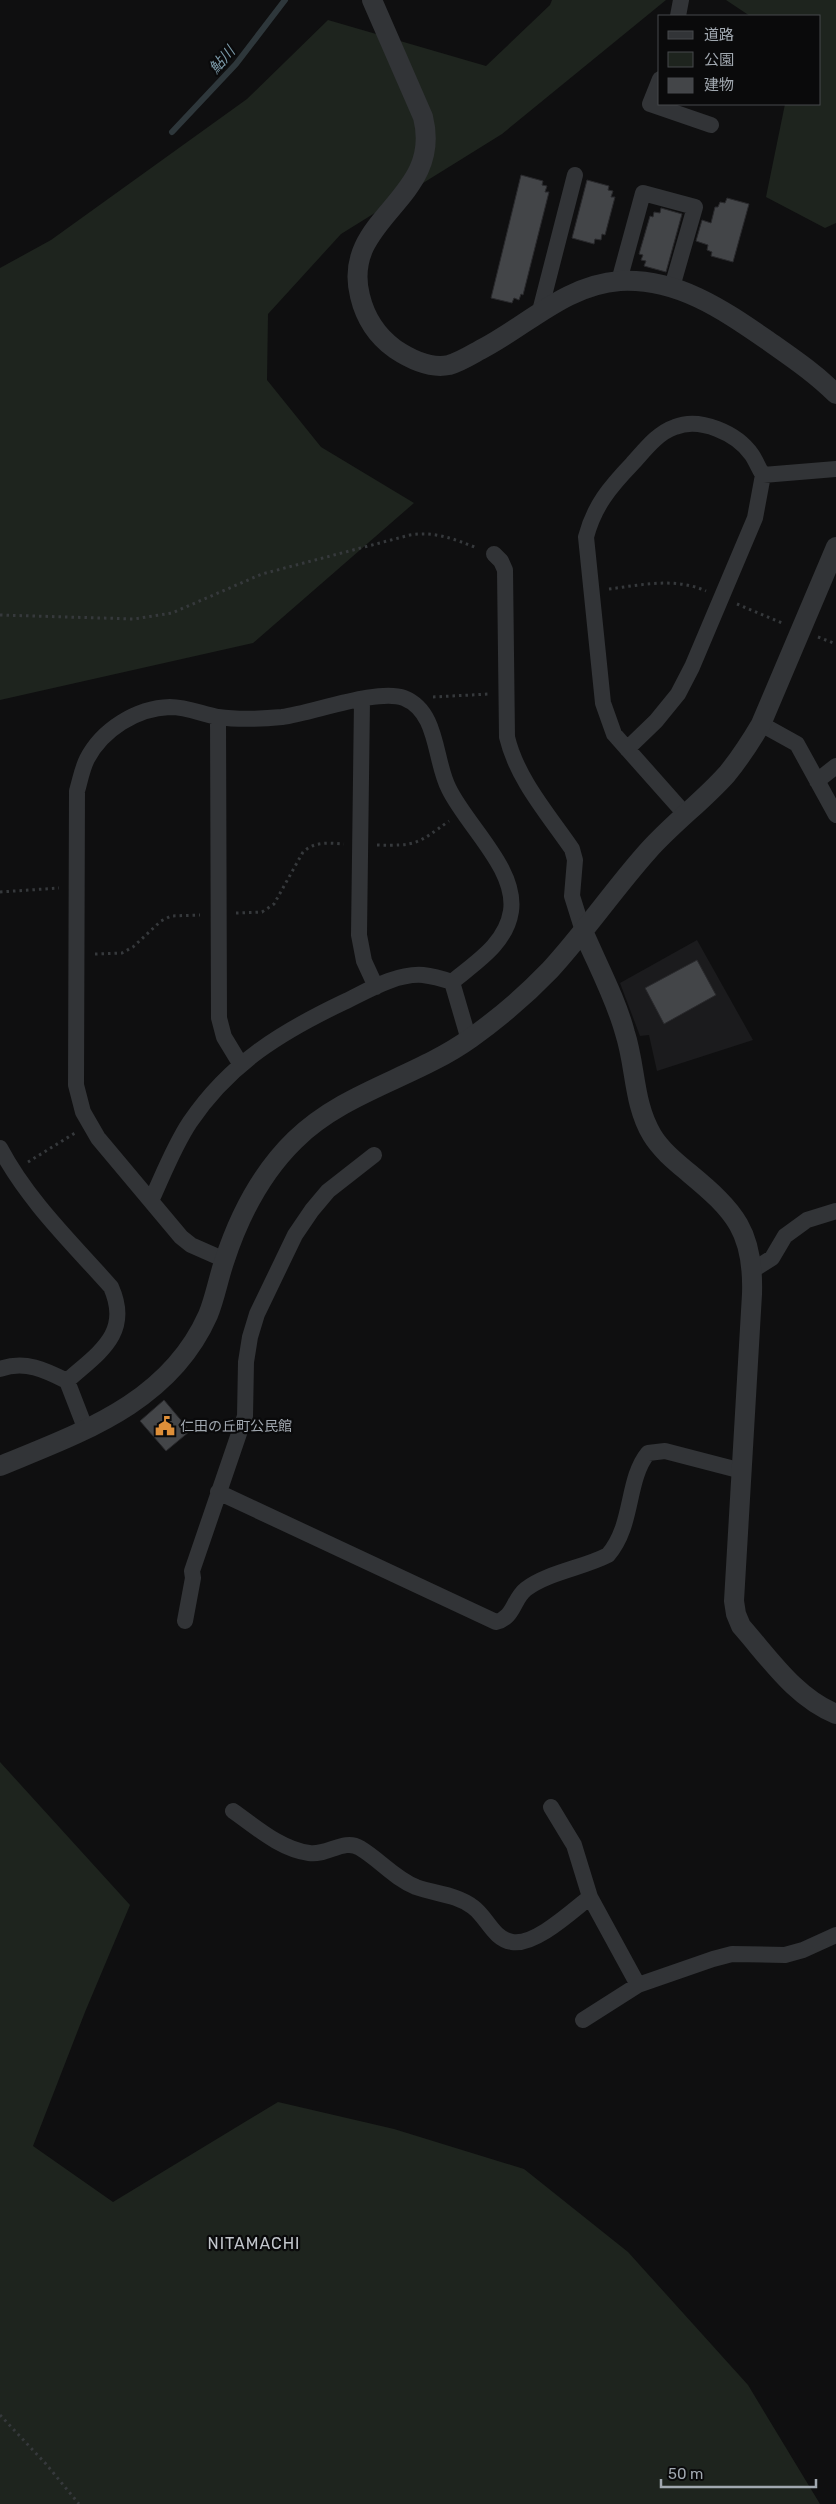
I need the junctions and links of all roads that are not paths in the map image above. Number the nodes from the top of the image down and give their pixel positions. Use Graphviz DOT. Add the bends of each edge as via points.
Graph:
graph roads {
  1 [pos="372,0"];
  2 [pos="681,0"];
  3 [pos="678,15"];
  4 [pos="658,84"];
  5 [pos="711,125"];
  6 [pos="575,175"];
  7 [pos="619,281"];
  8 [pos="672,287"];
  9 [pos="540,311"];
  10 [pos="836,394"];
  11 [pos="836,469"];
  12 [pos="763,475"];
  13 [pos="836,547"];
  14 [pos="494,554"];
  15 [pos="362,700"];
  16 [pos="218,717"];
  17 [pos="761,724"];
  18 [pos="627,749"];
  19 [pos="836,766"];
  20 [pos="817,781"];
  21 [pos="685,814"];
  22 [pos="836,815"];
  23 [pos="583,931"];
  24 [pos="452,982"];
  25 [pos="376,987"];
  26 [pos="469,1040"];
  27 [pos="241,1065"];
  28 [pos="0,1148"];
  29 [pos="374,1155"];
  30 [pos="151,1201"];
  31 [pos="836,1211"];
  32 [pos="224,1260"];
  33 [pos="753,1270"];
  34 [pos="0,1369"];
  35 [pos="68,1382"];
  36 [pos="86,1430"];
  37 [pos="0,1466"];
  38 [pos="742,1471"];
  39 [pos="218,1492"];
  40 [pos="185,1621"];
  41 [pos="836,1714"];
  42 [pos="550,1807"];
  43 [pos="233,1811"];
  44 [pos="590,1897"];
  45 [pos="836,1935"];
  46 [pos="638,1985"];
  47 [pos="583,2020"];
  1 -- 9 [label="street" via="423,117 427,143 421,166 410,188 378,223 358,264 359,294 370,322 404,355 433,365 448,365 492,344"];
  2 -- 3 [label="street"];
  4 -- 5 [label="street" via="650,104"];
  6 -- 9 [label="street"];
  7 -- 8 [label="street"];
  7 -- 8 [label="street" via="643,193 695,207"];
  7 -- 9 [label="street" via="576,292"];
  8 -- 10 [label="street" via="699,296 728,313 815,373"];
  11 -- 12 [label="street"];
  12 -- 18 [label="street" via="755,518 692,667 678,694"];
  12 -- 18 [label="street" via="751,454 735,440 708,425 691,422 659,436 607,490 598,504 586,537 603,703 614,734"];
  13 -- 17 [label="street"];
  14 -- 23 [label="street" via="505,570 511,754 572,849 575,860 572,896"];
  15 -- 16 [label="street" via="282,717"];
  15 -- 24 [label="street" via="391,695 416,704 431,727 443,776 462,812 509,883 511,911 508,926 500,939"];
  15 -- 25 [label="street" via="360,942 364,961"];
  16 -- 27 [label="street" via="219,1018 224,1037"];
  16 -- 30 [label="street" via="184,708 155,709 130,718 116,726 95,747 87,760 77,792 76,1086 89,1124"];
  17 -- 20 [label="street" via="797,744"];
  17 -- 21 [label="street" via="726,775"];
  18 -- 21 [label="street"];
  19 -- 20 [label="street"];
  20 -- 22 [label="street"];
  21 -- 23 [label="street" via="650,849"];
  23 -- 26 [label="street" via="517,1002"];
  23 -- 33 [label="street" via="625,1032 640,1110 653,1136 671,1158 718,1197 736,1219 747,1241"];
  24 -- 25 [label="street" via="422,975 400,978"];
  24 -- 26 [label="street"];
  25 -- 27 [label="street" via="300,1023 269,1041"];
  26 -- 32 [label="street" via="430,1062 359,1094 298,1137 276,1158 259,1183"];
  27 -- 30 [label="street" via="189,1123"];
  28 -- 35 [label="street" via="31,1197 111,1287 118,1302 116,1330 107,1344"];
  29 -- 39 [label="street" via="328,1191 312,1210 295,1235 257,1314 246,1362 245,1416"];
  30 -- 32 [label="street" via="181,1237"];
  31 -- 33 [label="street" via="807,1220 785,1236 772,1258"];
  32 -- 36 [label="street" via="209,1313 177,1365 130,1406"];
  33 -- 38 [label="street"];
  34 -- 35 [label="street" via="27,1365"];
  35 -- 36 [label="street"];
  36 -- 37 [label="street"];
  38 -- 39 [label="street" via="665,1451 648,1454 640,1468 624,1526 608,1555 533,1584 516,1600 509,1615 496,1622"];
  38 -- 41 [label="street" via="734,1601 736,1614 741,1626 800,1693 817,1706"];
  39 -- 40 [label="street" via="192,1571"];
  42 -- 44 [label="street" via="574,1845"];
  43 -- 44 [label="street" via="280,1844 297,1850 325,1852 346,1844 360,1848 396,1877 416,1887 460,1899 475,1908 491,1928 511,1942 538,1936"];
  44 -- 46 [label="street"];
  45 -- 46 [label="street" via="785,1956 732,1954"];
  46 -- 47 [label="street"];
}
